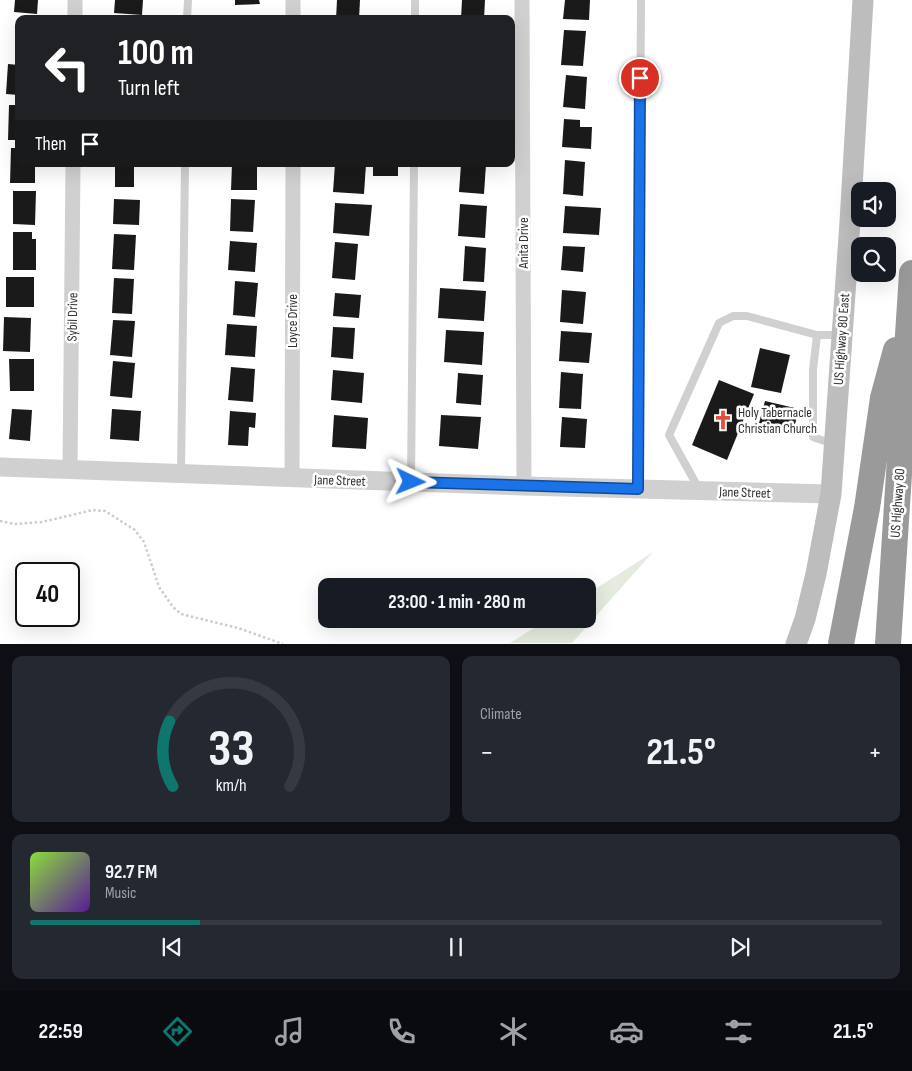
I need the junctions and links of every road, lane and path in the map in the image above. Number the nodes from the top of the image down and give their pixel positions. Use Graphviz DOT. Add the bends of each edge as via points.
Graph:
graph roads {
  1 [pos="75,0"];
  2 [pos="188,0"];
  3 [pos="293,0"];
  4 [pos="415,0"];
  5 [pos="522,0"];
  6 [pos="641,0"];
  7 [pos="863,0"];
  8 [pos="75,15"];
  9 [pos="187,15"];
  10 [pos="293,15"];
  11 [pos="415,15"];
  12 [pos="74,167"];
  13 [pos="185,167"];
  14 [pos="293,167"];
  15 [pos="414,167"];
  16 [pos="911,284"];
  17 [pos="817,335"];
  18 [pos="842,335"];
  19 [pos="834,444"];
  20 [pos="0,467"];
  21 [pos="70,470"];
  22 [pos="181,473"];
  23 [pos="292,478"];
  24 [pos="411,482"];
  25 [pos="524,486"];
  26 [pos="638,489"];
  27 [pos="700,491"];
  28 [pos="830,494"];
  29 [pos="0,521"];
  30 [pos="283,644"];
  31 [pos="796,644"];
  32 [pos="841,644"];
  33 [pos="888,644"];
  1 -- 8 [label="street"];
  2 -- 9 [label="lane"];
  3 -- 10 [label="street"];
  4 -- 11 [label="lane"];
  5 -- 25 [label="street, Anita Drive"];
  6 -- 26 [label="lane"];
  7 -- 18 [label="main road, US Highway 80 East"];
  12 -- 21 [label="street, Sybil Drive"];
  13 -- 22 [label="lane"];
  14 -- 23 [label="street, Loyce Drive"];
  15 -- 24 [label="lane"];
  16 -- 32 [label="highway" via="883,398 867,508"];
  16 -- 33 [label="highway, US Highway 80"];
  17 -- 18 [label="lane"];
  17 -- 19 [label="lane" via="813,370 813,437"];
  17 -- 27 [label="lane" via="748,316 733,316 719,323 670,435"];
  18 -- 19 [label="main road, US Highway 80 East"];
  19 -- 28 [label="main road, US Highway 80 East"];
  20 -- 21 [label="street, Jane Street"];
  21 -- 22 [label="street, Jane Street"];
  22 -- 23 [label="street, Jane Street"];
  23 -- 24 [label="street, Jane Street"];
  24 -- 25 [label="street, Jane Street"];
  25 -- 26 [label="street, Jane Street"];
  26 -- 27 [label="street, Jane Street"];
  27 -- 28 [label="street, Jane Street"];
  28 -- 31 [label="main road, US Highway 80 East" via="816,574"];
  29 -- 30 [label="path" via="15,524 42,522 93,510 105,511 135,530 144,542 159,587 181,614 238,628"];
}
